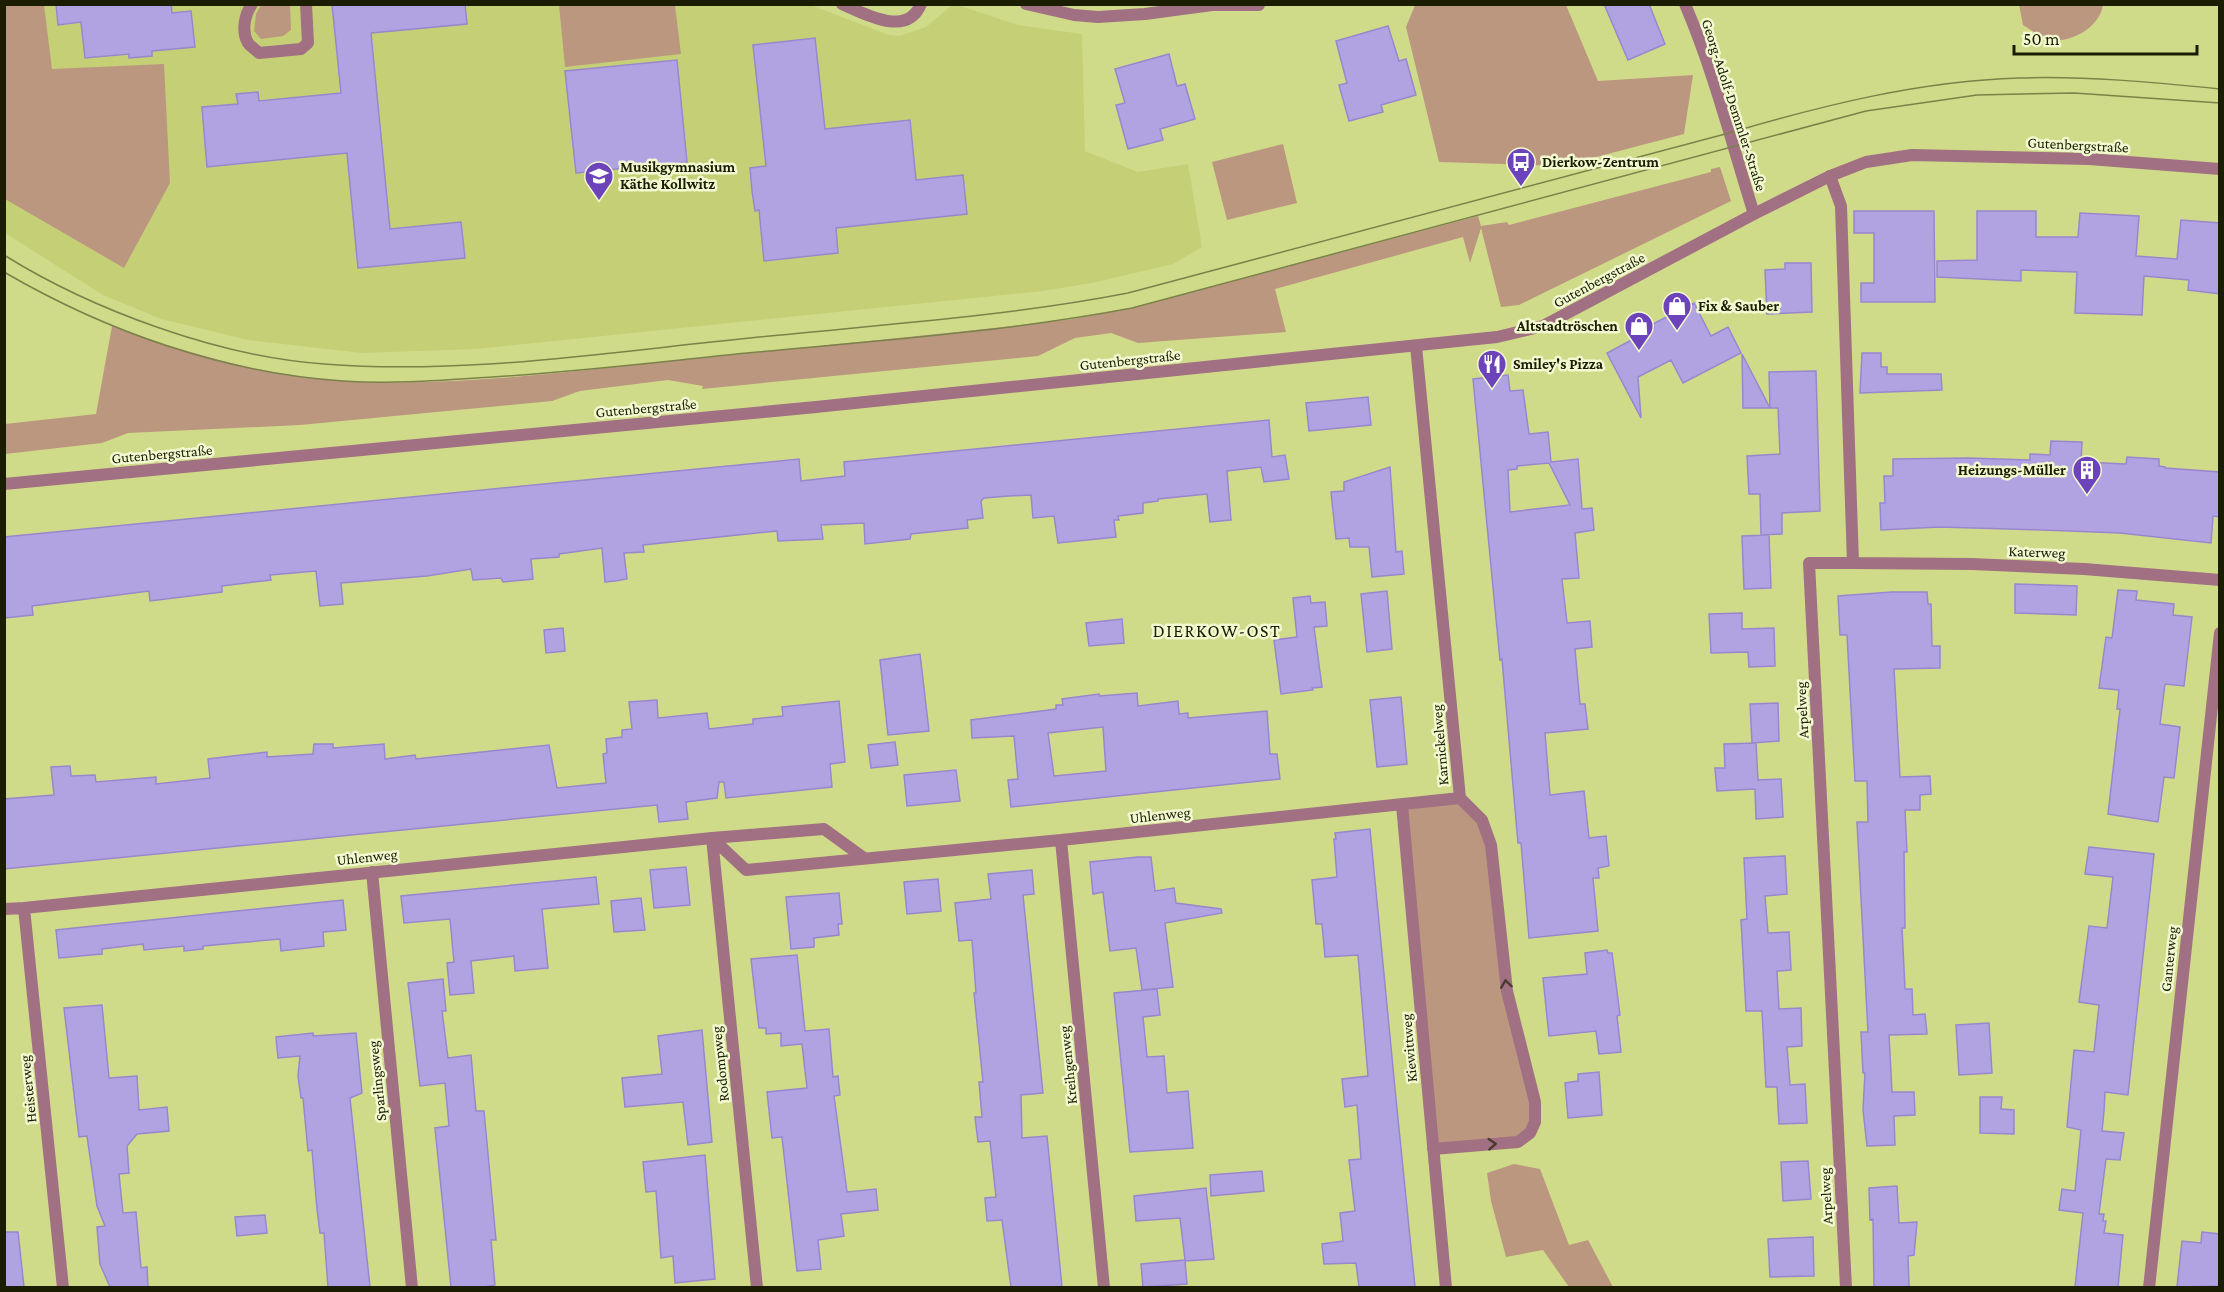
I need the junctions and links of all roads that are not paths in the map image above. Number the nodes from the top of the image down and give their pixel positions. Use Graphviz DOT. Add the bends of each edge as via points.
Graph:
graph roads {
  1 [pos="252,4"];
  2 [pos="306,4"];
  3 [pos="842,4"];
  4 [pos="921,4"];
  5 [pos="1026,4"];
  6 [pos="1685,4"];
  7 [pos="1259,5"];
  8 [pos="2220,169"];
  9 [pos="1830,176"];
  10 [pos="1754,214"];
  11 [pos="1416,346"];
  12 [pos="4,484"];
  13 [pos="1853,563"];
  14 [pos="2220,580"];
  15 [pos="2220,633"];
  16 [pos="1460,798"];
  17 [pos="1402,805"];
  18 [pos="712,838"];
  19 [pos="1061,840"];
  20 [pos="864,858"];
  21 [pos="372,872"];
  22 [pos="24,908"];
  23 [pos="4,909"];
  24 [pos="1433,1149"];
  25 [pos="63,1287"];
  26 [pos="412,1287"];
  27 [pos="757,1287"];
  28 [pos="1104,1287"];
  29 [pos="1446,1287"];
  30 [pos="1846,1287"];
  31 [pos="2149,1287"];
  1 -- 2 [label="street" via="244,30 248,43 259,53 301,49 308,43"];
  3 -- 4 [label="street" via="893,23 907,20"];
  5 -- 7 [label="street" via="1098,17 1212,5"];
  6 -- 10 [label="street, Georg-Adolf-Demmler-Straße"];
  8 -- 9 [label="street, Gutenbergstraße" via="2089,159 1912,155 1866,162"];
  9 -- 10 [label="street, Gutenbergstraße"];
  9 -- 13 [label="street" via="1841,206"];
  10 -- 11 [label="street, Gutenbergstraße" via="1543,326 1497,337"];
  11 -- 12 [label="street, Gutenbergstraße"];
  11 -- 16 [label="street, Karnickelweg"];
  13 -- 14 [label="street, Katerweg" via="2084,569"];
  13 -- 30 [label="street, Arpelweg" via="1809,563"];
  15 -- 31 [label="street, Ganterweg"];
  16 -- 17 [label="street, Uhlenweg"];
  24 -- 16 [label="street, Karnickelweg, one-way" via="1518,1142 1530,1133 1535,1122 1535,1102 1507,991 1491,845 1482,820"];
  17 -- 19 [label="street, Uhlenweg"];
  17 -- 24 [label="street, Kiewittweg"];
  18 -- 20 [label="street, Uhlenweg" via="824,829"];
  18 -- 20 [label="street, Uhlenweg" via="746,870"];
  18 -- 21 [label="street, Uhlenweg"];
  18 -- 27 [label="street, Rodompweg"];
  19 -- 20 [label="street, Uhlenweg"];
  19 -- 28 [label="street, Kreihgenweg"];
  21 -- 22 [label="street, Uhlenweg"];
  21 -- 26 [label="street, Sparlingsweg"];
  22 -- 23 [label="street"];
  22 -- 25 [label="street, Heisterweg"];
  24 -- 29 [label="street, Kiewittweg"];
}
